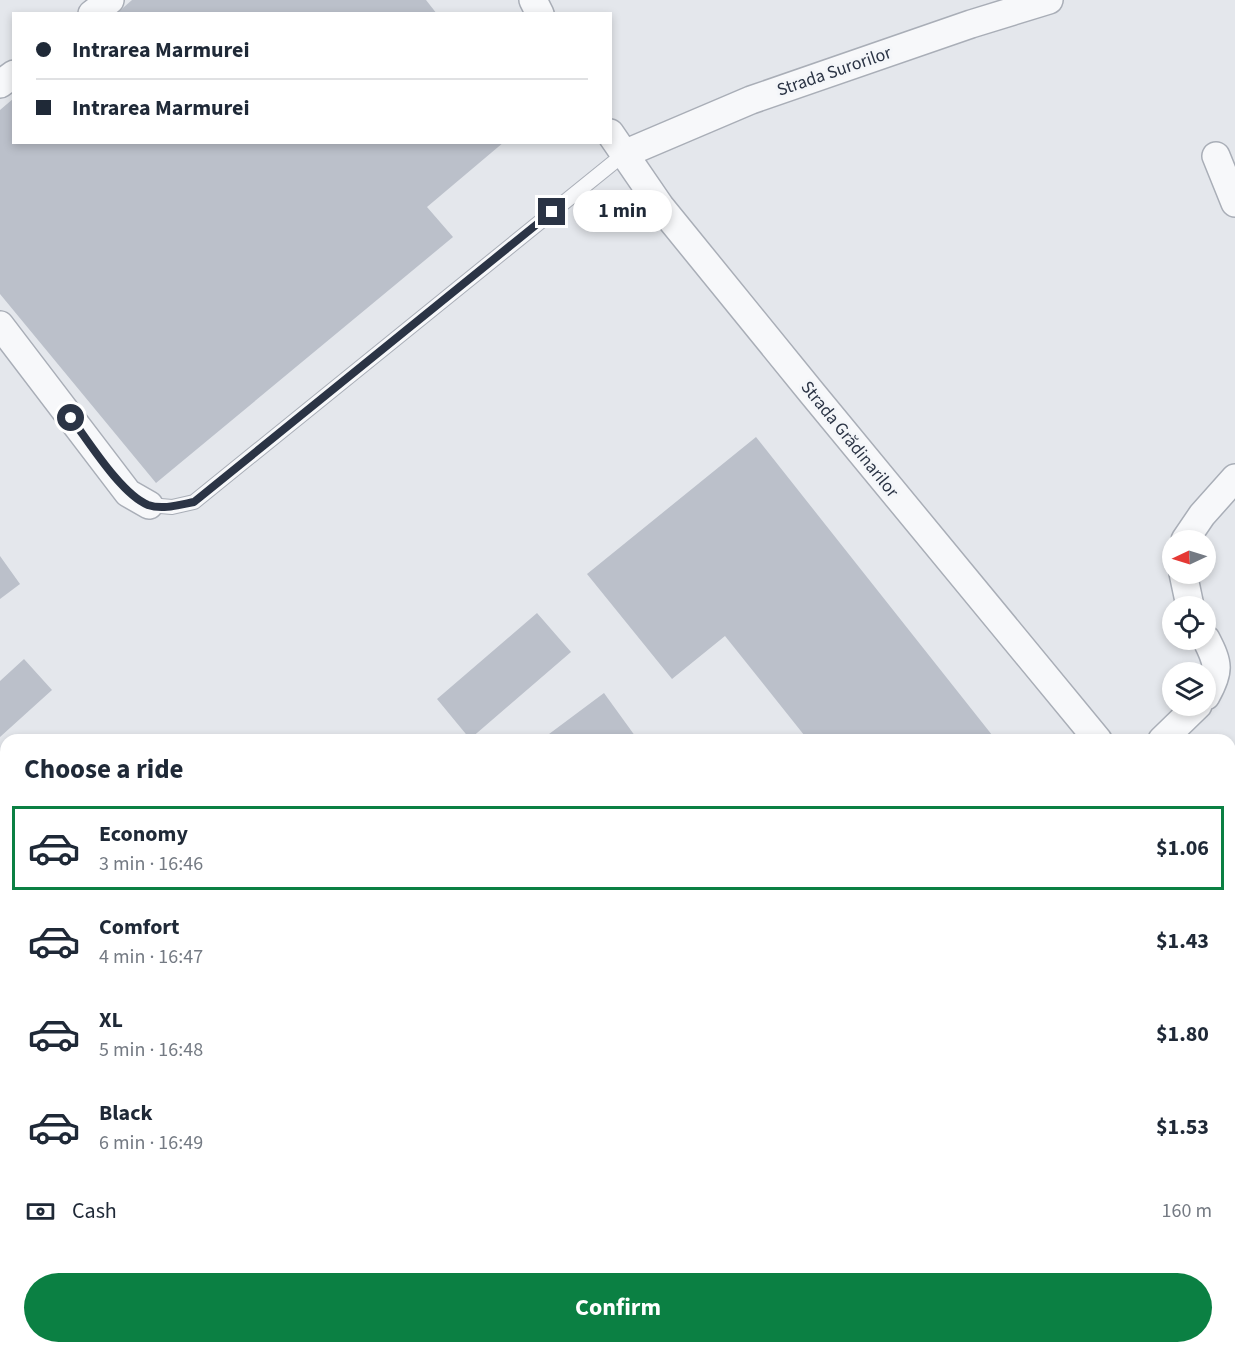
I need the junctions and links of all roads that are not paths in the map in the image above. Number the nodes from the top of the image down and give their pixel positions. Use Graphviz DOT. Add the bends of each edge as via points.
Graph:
graph roads {
  1 [pos="110,0"];
  2 [pos="1049,0"];
  3 [pos="95,12"];
  4 [pos="617,143"];
  5 [pos="1216,156"];
  6 [pos="1235,203"];
  7 [pos="0,325"];
  8 [pos="1235,478"];
  9 [pos="149,505"];
  10 [pos="1192,530"];
  11 [pos="1187,716"];
  12 [pos="1093,734"];
  13 [pos="1168,734"];
  1 -- 3 [label="street"];
  2 -- 4 [label="street, Strada Surorilor"];
  4 -- 9 [label="lane" via="194,502 172,507"];
  4 -- 12 [label="street, Strada Grădinarilor" via="660,206"];
  5 -- 6 [label="street"];
  7 -- 9 [label="street" via="128,493"];
  8 -- 10 [label="street"];
  11 -- 13 [label="street"];
}
